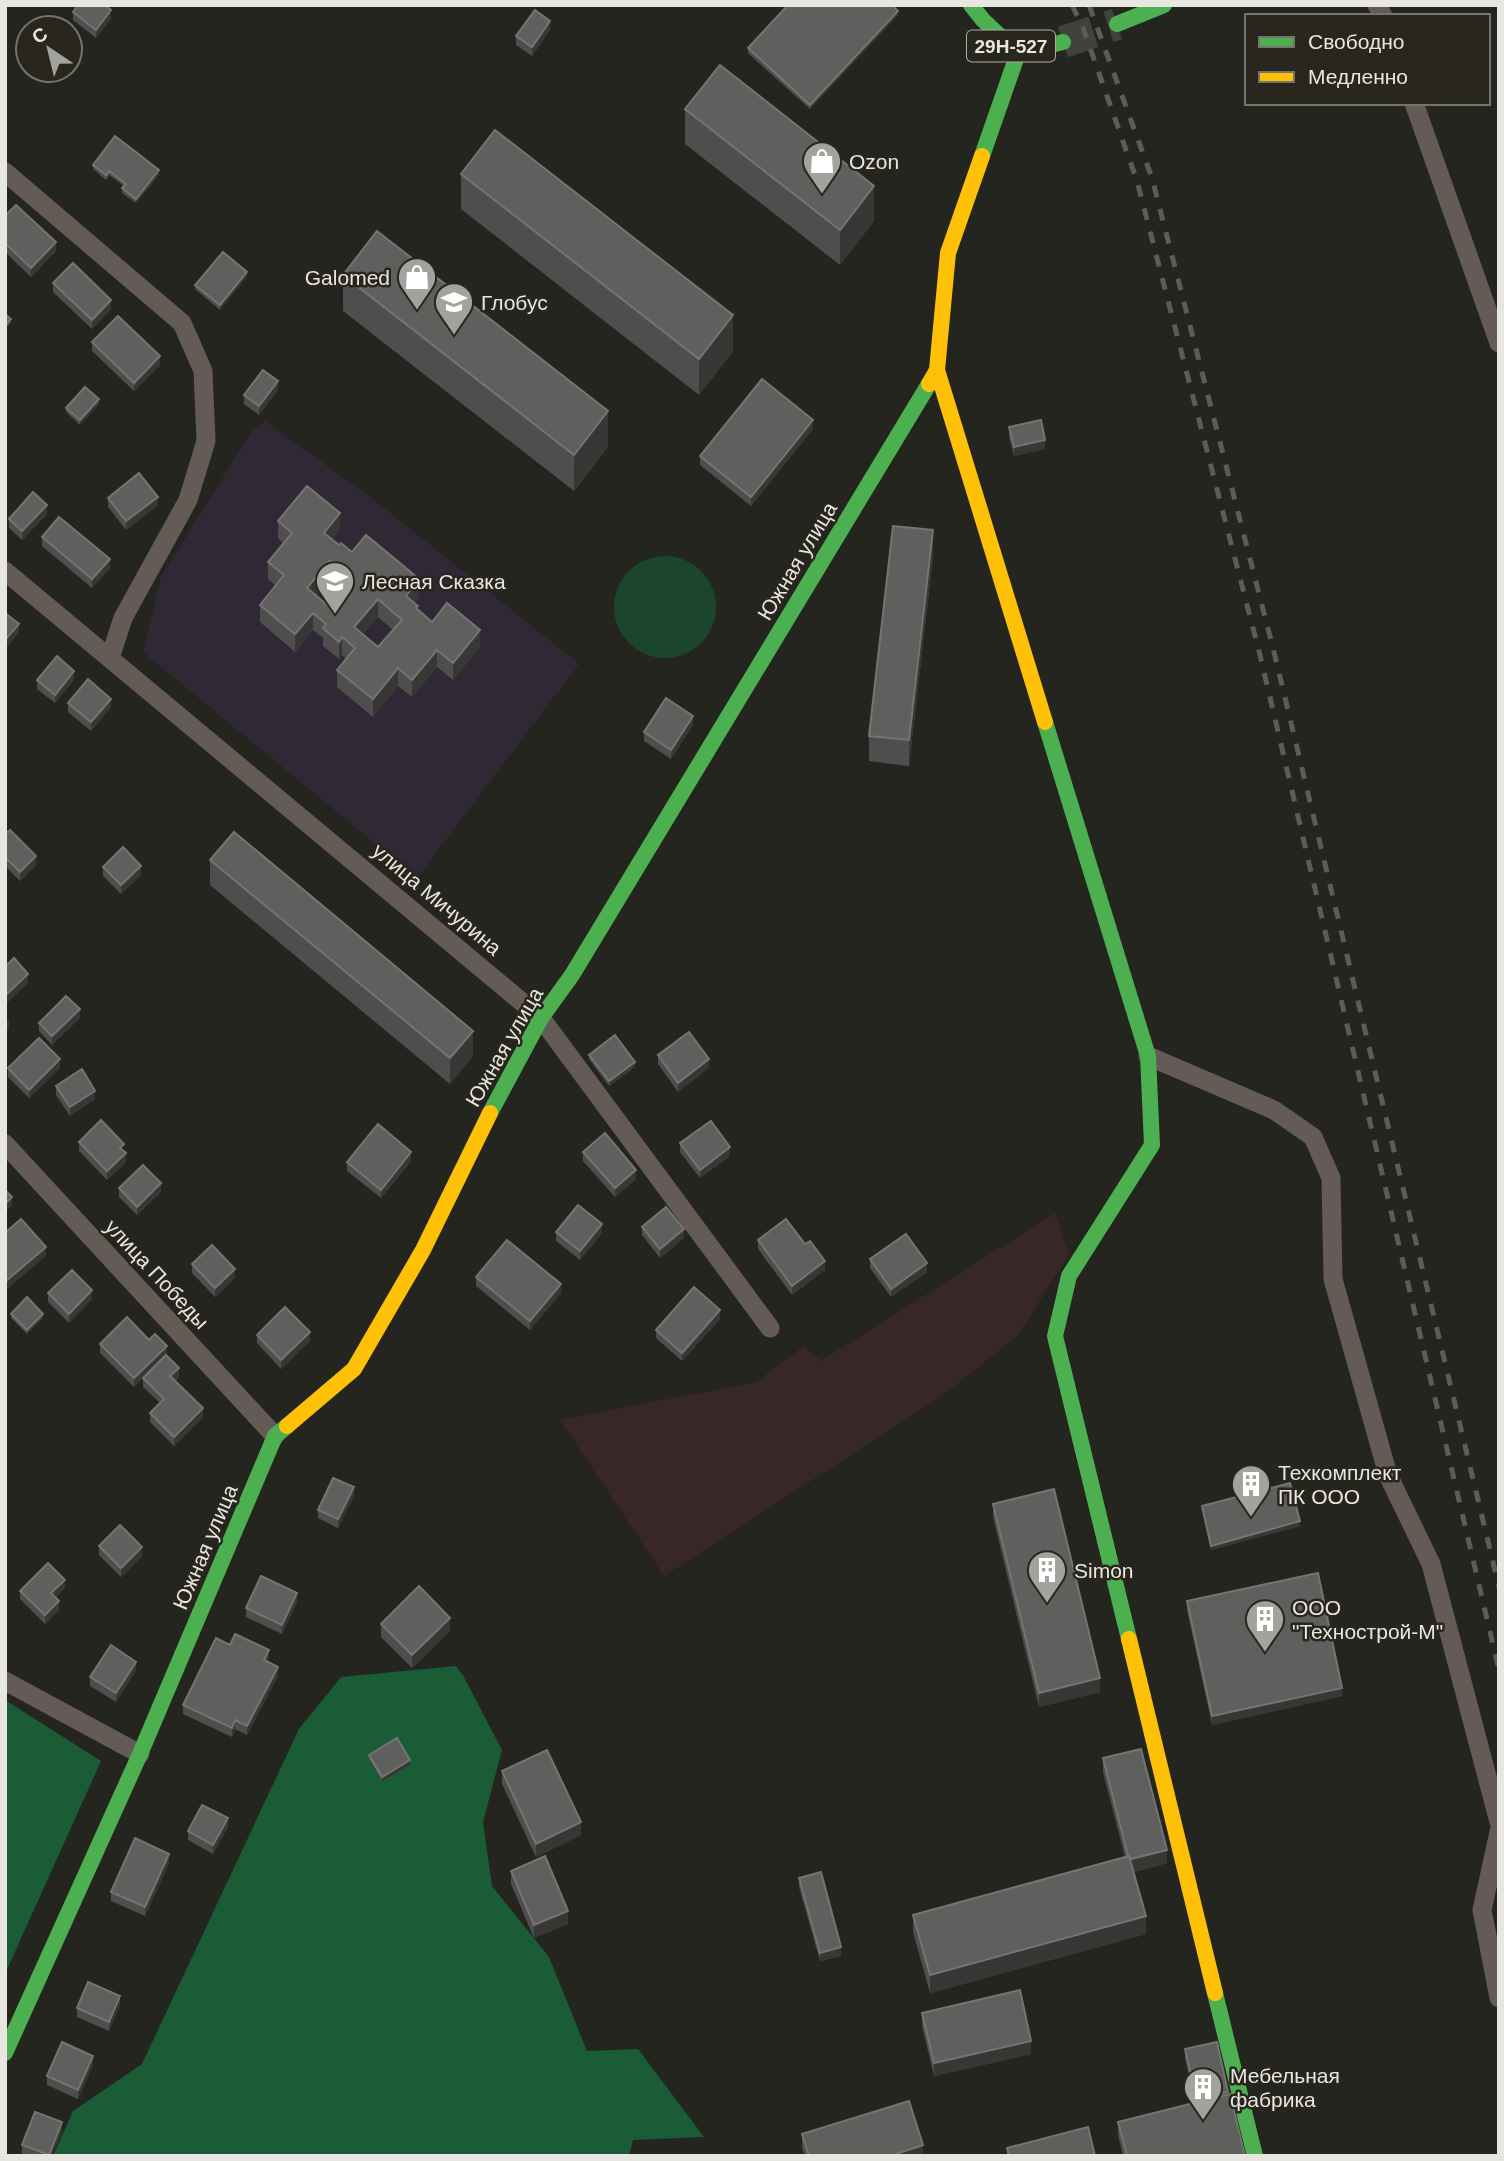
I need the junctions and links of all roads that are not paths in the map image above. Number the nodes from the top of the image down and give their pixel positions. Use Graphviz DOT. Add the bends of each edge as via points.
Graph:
graph roads {
  1 [pos="971,5"];
  2 [pos="1164,5"];
  3 [pos="1116,24"];
  4 [pos="1063,42"];
  5 [pos="1018,54"];
  6 [pos="1415,105"];
  7 [pos="5,172"];
  8 [pos="1499,343"];
  9 [pos="937,370"];
  10 [pos="5,571"];
  11 [pos="110,658"];
  12 [pos="541,1018"];
  13 [pos="1148,1056"];
  14 [pos="5,1144"];
  15 [pos="770,1328"];
  16 [pos="275,1436"];
  17 [pos="5,1681"];
  18 [pos="139,1754"];
  19 [pos="1499,1822"];
  20 [pos="1499,1832"];
  21 [pos="1499,1998"];
  22 [pos="5,2053"];
  23 [pos="1255,2156"];
  1 -- 5 [label="street, 29Н-527"];
  2 -- 3 [label="street"];
  4 -- 5 [label="street, 29Н-527"];
  5 -- 9 [label="street, Южная улица" via="948,253"];
  6 -- 8 [label="street"];
  7 -- 11 [label="street" via="182,323 203,371 206,441 188,500 123,618"];
  9 -- 12 [label="street, Южная улица" via="592,942"];
  9 -- 13 [label="street"];
  10 -- 11 [label="street, улица Мичурина"];
  11 -- 12 [label="street, улица Мичурина"];
  12 -- 15 [label="street, улица Мичурина"];
  12 -- 16 [label="street, Южная улица" via="423,1250 354,1369"];
  13 -- 19 [label="street" via="1274,1110 1313,1137 1331,1178 1333,1279 1388,1475 1431,1564"];
  13 -- 23 [label="street" via="1152,1145 1069,1276 1055,1336"];
  14 -- 16 [label="street, улица Победы"];
  16 -- 18 [label="street, Южная улица"];
  17 -- 18 [label="street"];
  18 -- 22 [label="street, Южная улица"];
  20 -- 21 [label="street" via="1482,1910"];
}
